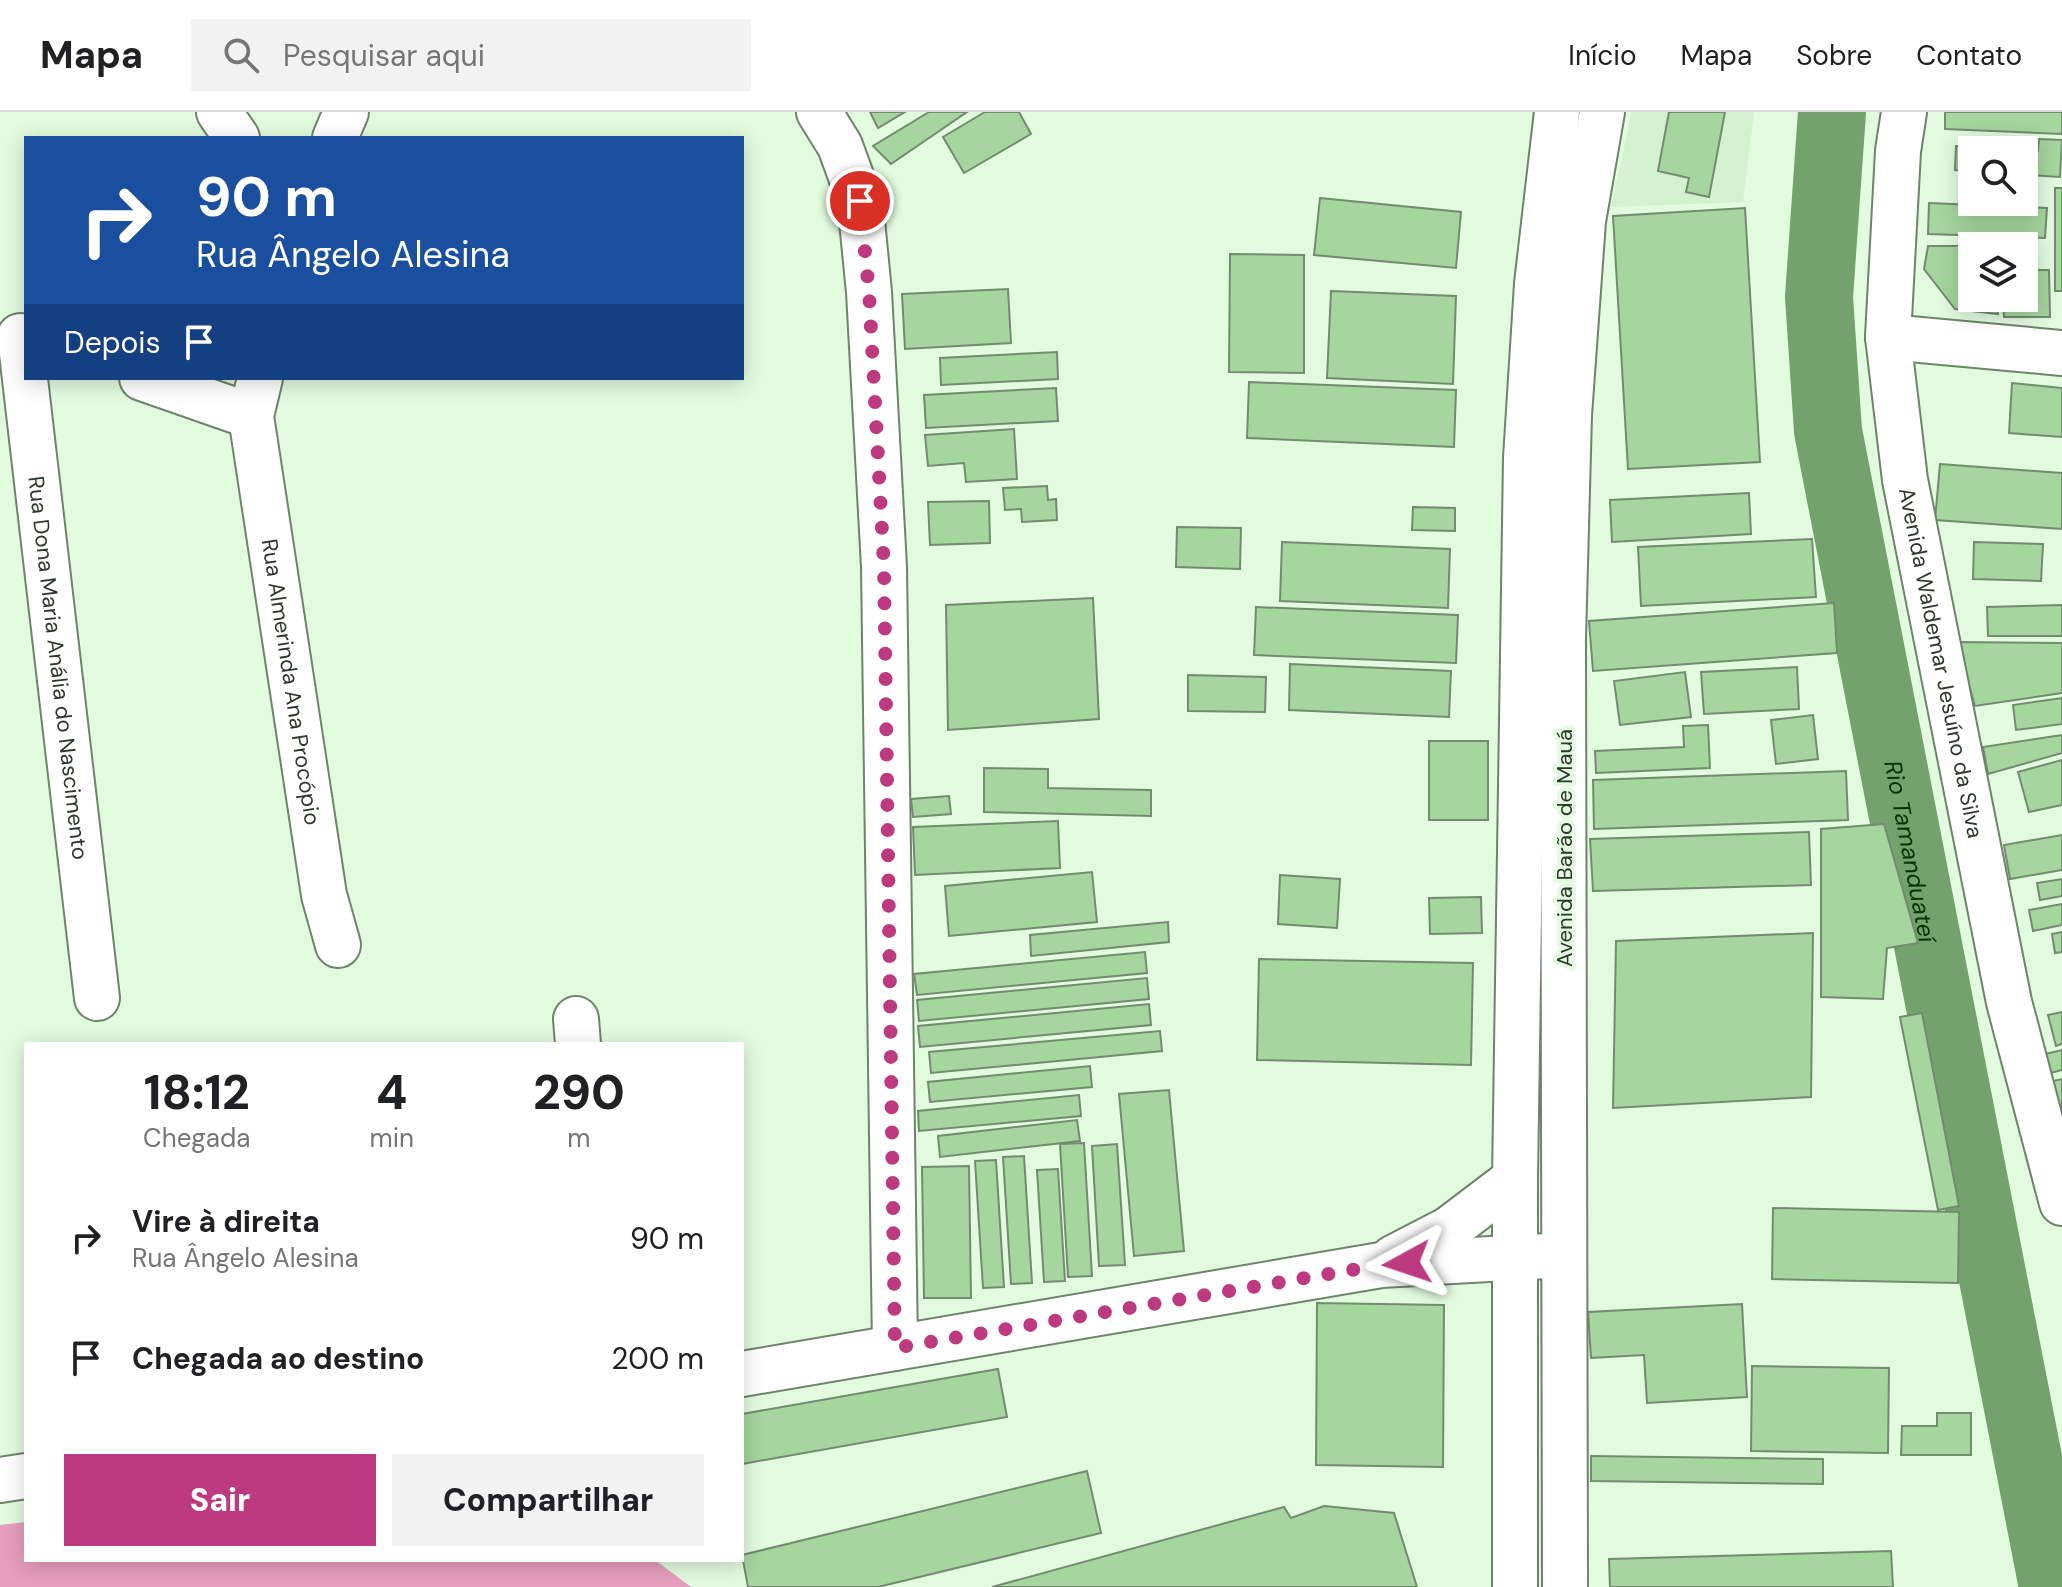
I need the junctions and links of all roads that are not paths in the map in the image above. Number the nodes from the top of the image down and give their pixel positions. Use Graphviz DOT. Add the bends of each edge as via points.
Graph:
graph roads {
  1 [pos="219,112"];
  2 [pos="346,112"];
  3 [pos="819,112"];
  4 [pos="1602,112"];
  5 [pos="1904,112"];
  6 [pos="1549,123"];
  7 [pos="236,136"];
  8 [pos="336,136"];
  9 [pos="15,334"];
  10 [pos="1888,337"];
  11 [pos="2062,353"];
  12 [pos="154,380"];
  13 [pos="256,397"];
  14 [pos="338,945"];
  15 [pos="97,998"];
  16 [pos="1515,1179"];
  17 [pos="2062,1203"];
  18 [pos="1564,1255"];
  19 [pos="1515,1257"];
  20 [pos="1381,1265"];
  21 [pos="895,1348"];
  22 [pos="744,1374"];
  23 [pos="24,1476"];
  24 [pos="0,1480"];
  25 [pos="1515,1587"];
  26 [pos="1565,1587"];
  1 -- 7 [label="street"];
  2 -- 8 [label="street"];
  3 -- 21 [label="street" via="840,146 860,201 869,292 884,567"];
  4 -- 18 [label="street, Avenida Barão de Mauá" via="1583,221 1569,415 1563,639"];
  5 -- 10 [label="street, Avenida Waldemar Jesuíno da Silva"];
  6 -- 16 [label="street, Avenida Barão de Mauá" via="1526,458"];
  9 -- 15 [label="street, Rua Dona Maria Anália do Nascimento"];
  10 -- 11 [label="street"];
  10 -- 17 [label="street, Avenida Waldemar Jesuíno da Silva" via="1905,480 2009,1002"];
  12 -- 13 [label="street"];
  13 -- 14 [label="street, Rua Almerinda Ana Procópio" via="320,871"];
  16 -- 19 [label="street, Avenida Barão de Mauá"];
  16 -- 20 [label="street" via="1449,1229"];
  18 -- 19 [label="street"];
  18 -- 26 [label="street, Avenida Barão de Mauá"];
  19 -- 20 [label="street"];
  19 -- 25 [label="street, Avenida Barão de Mauá"];
  20 -- 21 [label="street"];
  21 -- 22 [label="street"];
  23 -- 24 [label="street"];
}
